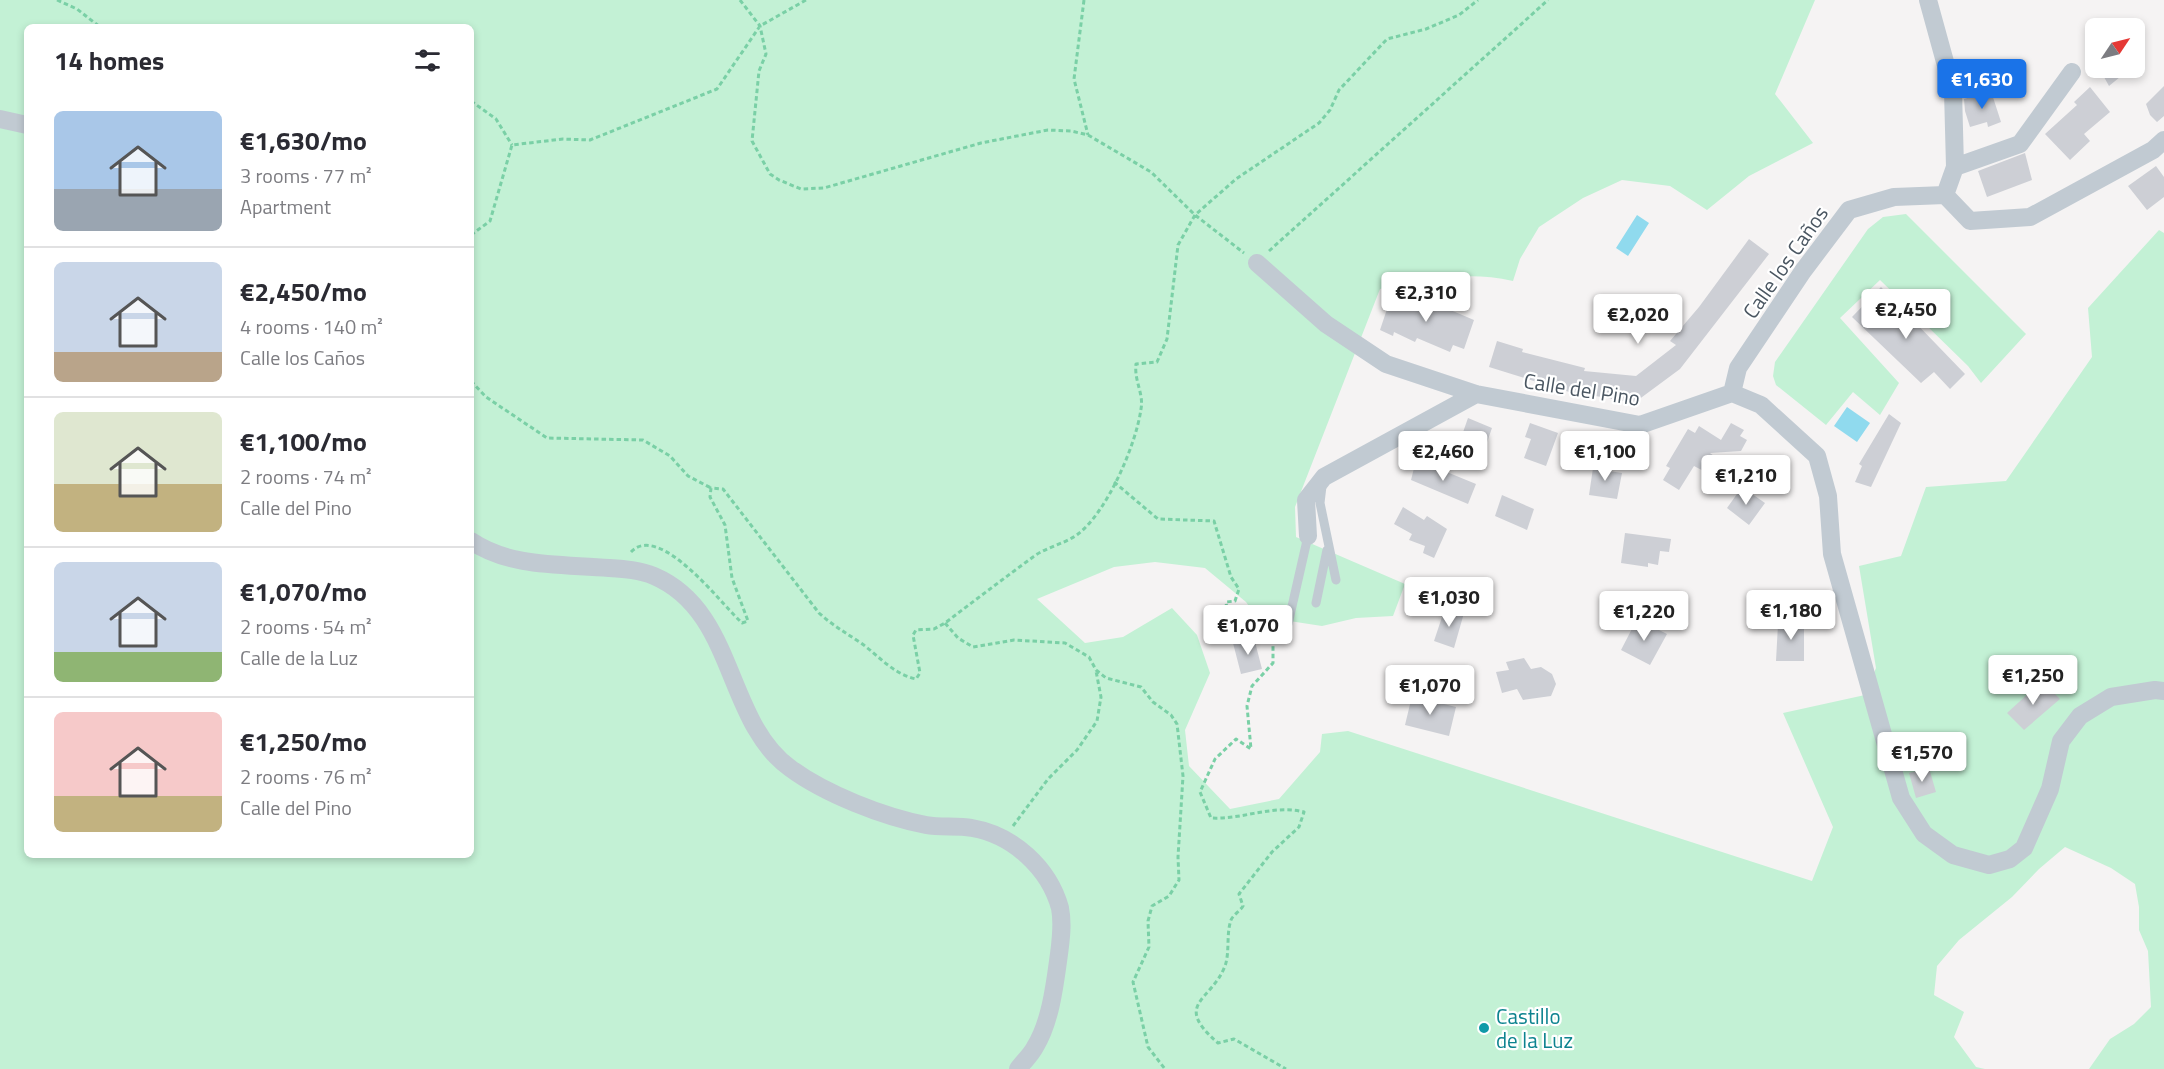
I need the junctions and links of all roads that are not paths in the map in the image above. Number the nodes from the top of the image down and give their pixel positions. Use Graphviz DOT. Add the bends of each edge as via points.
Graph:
graph roads {
  1 [pos="1928,0"];
  2 [pos="2072,72"];
  3 [pos="0,119"];
  4 [pos="24,124"];
  5 [pos="2164,140"];
  6 [pos="1955,168"];
  7 [pos="1945,195"];
  8 [pos="1257,263"];
  9 [pos="1732,393"];
  10 [pos="1476,394"];
  11 [pos="1324,477"];
  12 [pos="1308,536"];
  13 [pos="474,543"];
  14 [pos="1328,547"];
  15 [pos="1336,580"];
  16 [pos="1316,603"];
  17 [pos="1287,624"];
  18 [pos="2164,692"];
  19 [pos="1018,1069"];
  1 -- 6 [label="street" via="1953,90"];
  2 -- 6 [label="street" via="2020,144"];
  3 -- 4 [label="street"];
  5 -- 7 [label="street" via="2153,150 2030,217 1970,221"];
  6 -- 7 [label="street"];
  7 -- 9 [label="street, Calle los Caños" via="1894,197 1849,210 1738,368"];
  8 -- 10 [label="street, Calle del Pino" via="1326,324 1386,364"];
  9 -- 10 [label="street, Calle del Pino" via="1640,425"];
  9 -- 18 [label="street" via="1761,405 1817,456 1828,496 1832,554 1901,798 1924,834 1953,855 1989,865 2010,859 2024,848 2050,789 2061,741 2080,716 2111,697"];
  10 -- 11 [label="street"];
  11 -- 12 [label="street" via="1306,500"];
  11 -- 14 [label="lane" via="1320,503"];
  12 -- 17 [label="lane"];
  13 -- 19 [label="street" via="509,559 616,568 656,577 691,604 711,628 760,736 789,768 825,788 899,818 928,825 973,828 1005,840 1037,864 1060,909 1062,933 1045,1020 1035,1047"];
  14 -- 15 [label="lane"];
  14 -- 16 [label="lane"];
}
